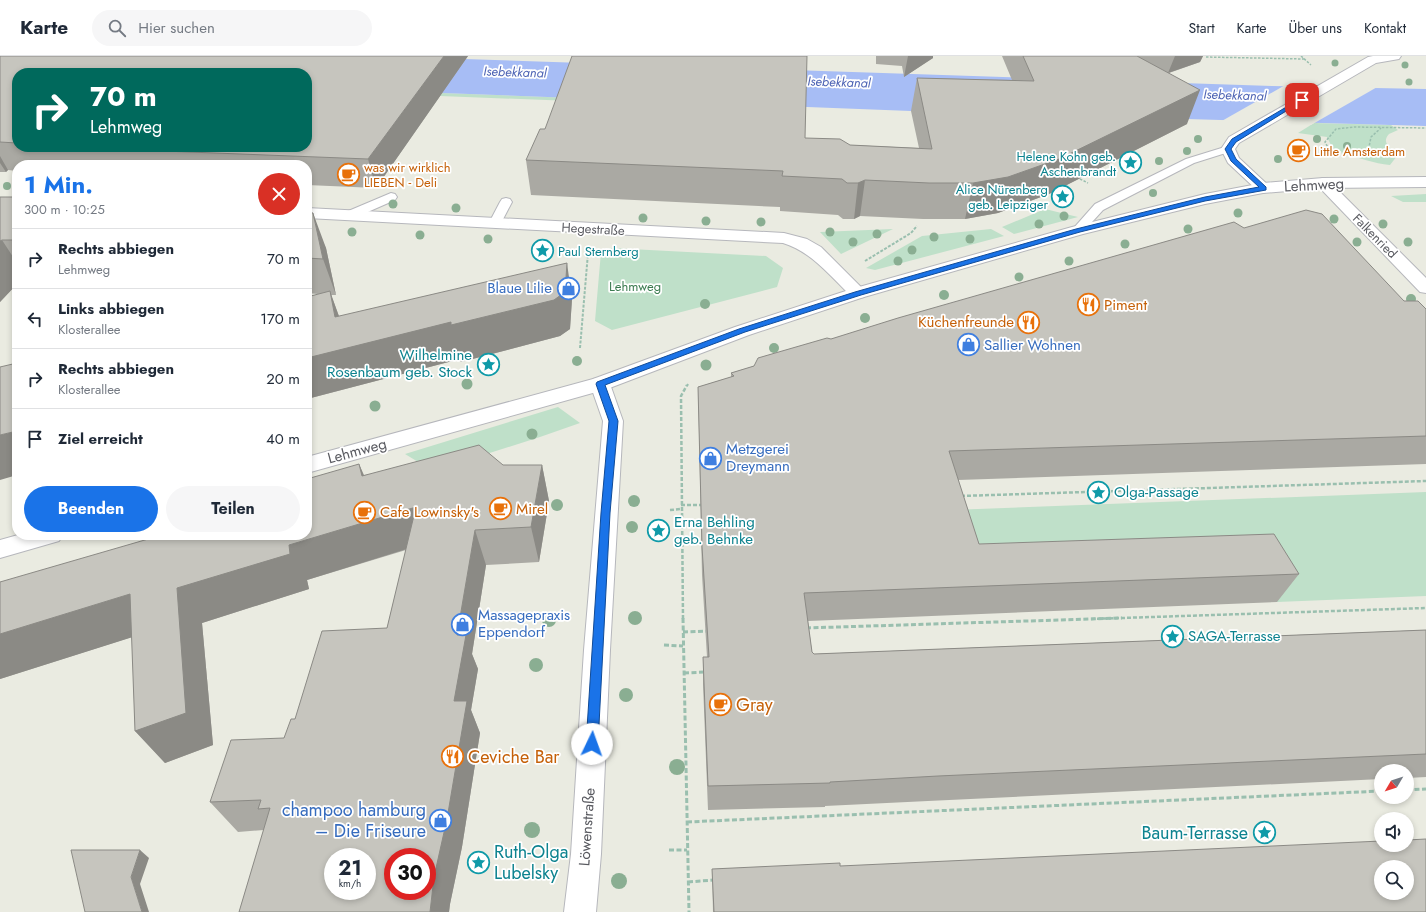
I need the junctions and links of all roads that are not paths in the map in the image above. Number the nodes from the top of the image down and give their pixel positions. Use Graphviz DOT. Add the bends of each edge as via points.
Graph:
graph roads {
  1 [pos="1395,56"];
  2 [pos="1373,58"];
  3 [pos="1228,149"];
  4 [pos="1426,182"];
  5 [pos="1324,184"];
  6 [pos="1264,188"];
  7 [pos="391,197"];
  8 [pos="506,202"];
  9 [pos="312,213"];
  10 [pos="350,215"];
  11 [pos="495,224"];
  12 [pos="1078,230"];
  13 [pos="1426,288"];
  14 [pos="858,293"];
  15 [pos="600,384"];
  16 [pos="312,464"];
  17 [pos="33,540"];
  18 [pos="0,549"];
  19 [pos="580,912"];
  1 -- 2 [label="street"];
  2 -- 3 [label="street" via="1234,140"];
  3 -- 6 [label="street" via="1233,160"];
  3 -- 12 [label="lane" via="1190,162 1098,207"];
  4 -- 5 [label="street, Lehmweg"];
  5 -- 6 [label="street, Lehmweg"];
  5 -- 13 [label="street, Falkenried"];
  6 -- 12 [label="street, Lehmweg" via="1205,199"];
  7 -- 10 [label="lane"];
  8 -- 11 [label="lane"];
  9 -- 10 [label="street, Hegestraße"];
  10 -- 11 [label="street, Hegestraße"];
  11 -- 14 [label="street, Hegestraße" via="784,238 815,251"];
  12 -- 14 [label="street, Lehmweg"];
  14 -- 15 [label="street, Lehmweg" via="742,330"];
  15 -- 16 [label="street, Lehmweg"];
  15 -- 19 [label="street, Löwenstraße" via="613,421 586,854"];
  17 -- 18 [label="street"];
}
